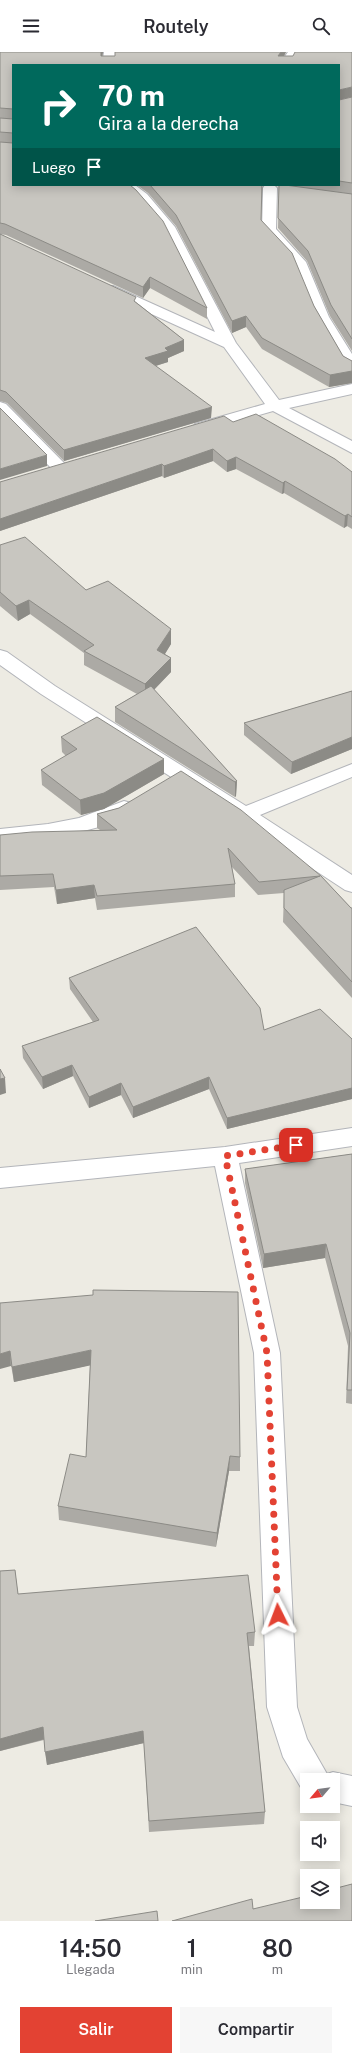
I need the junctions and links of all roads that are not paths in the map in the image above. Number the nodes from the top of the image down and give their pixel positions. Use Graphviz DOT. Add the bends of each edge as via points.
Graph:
graph roads {
  1 [pos="110,52"];
  2 [pos="294,52"];
  3 [pos="108,64"];
  4 [pos="286,64"];
  5 [pos="128,186"];
  6 [pos="285,190"];
  7 [pos="93,282"];
  8 [pos="229,344"];
  9 [pos="352,367"];
  10 [pos="352,389"];
  11 [pos="275,406"];
  12 [pos="0,407"];
  13 [pos="183,432"];
  14 [pos="352,448"];
  15 [pos="60,468"];
  16 [pos="0,656"];
  17 [pos="352,770"];
  18 [pos="182,774"];
  19 [pos="163,785"];
  20 [pos="138,800"];
  21 [pos="244,814"];
  22 [pos="0,836"];
  23 [pos="352,885"];
  24 [pos="352,1137"];
  25 [pos="225,1156"];
  26 [pos="0,1178"];
  27 [pos="310,1773"];
  28 [pos="340,1788"];
  29 [pos="352,1790"];
  1 -- 3 [label="street"];
  2 -- 4 [label="street"];
  5 -- 8 [label="street" via="142,197 170,230"];
  6 -- 9 [label="street" via="263,188 269,230 299,262 322,317"];
  7 -- 8 [label="street"];
  8 -- 11 [label="street"];
  10 -- 11 [label="street"];
  11 -- 13 [label="street"];
  11 -- 14 [label="street"];
  12 -- 15 [label="street"];
  16 -- 18 [label="street" via="48,690"];
  17 -- 21 [label="street"];
  18 -- 19 [label="street"];
  18 -- 21 [label="street"];
  20 -- 22 [label="street" via="112,815 58,830"];
  21 -- 23 [label="street"];
  24 -- 25 [label="street"];
  25 -- 26 [label="street"];
  25 -- 27 [label="street" via="267,1353 282,1708 294,1746"];
  28 -- 29 [label="street"];
}
